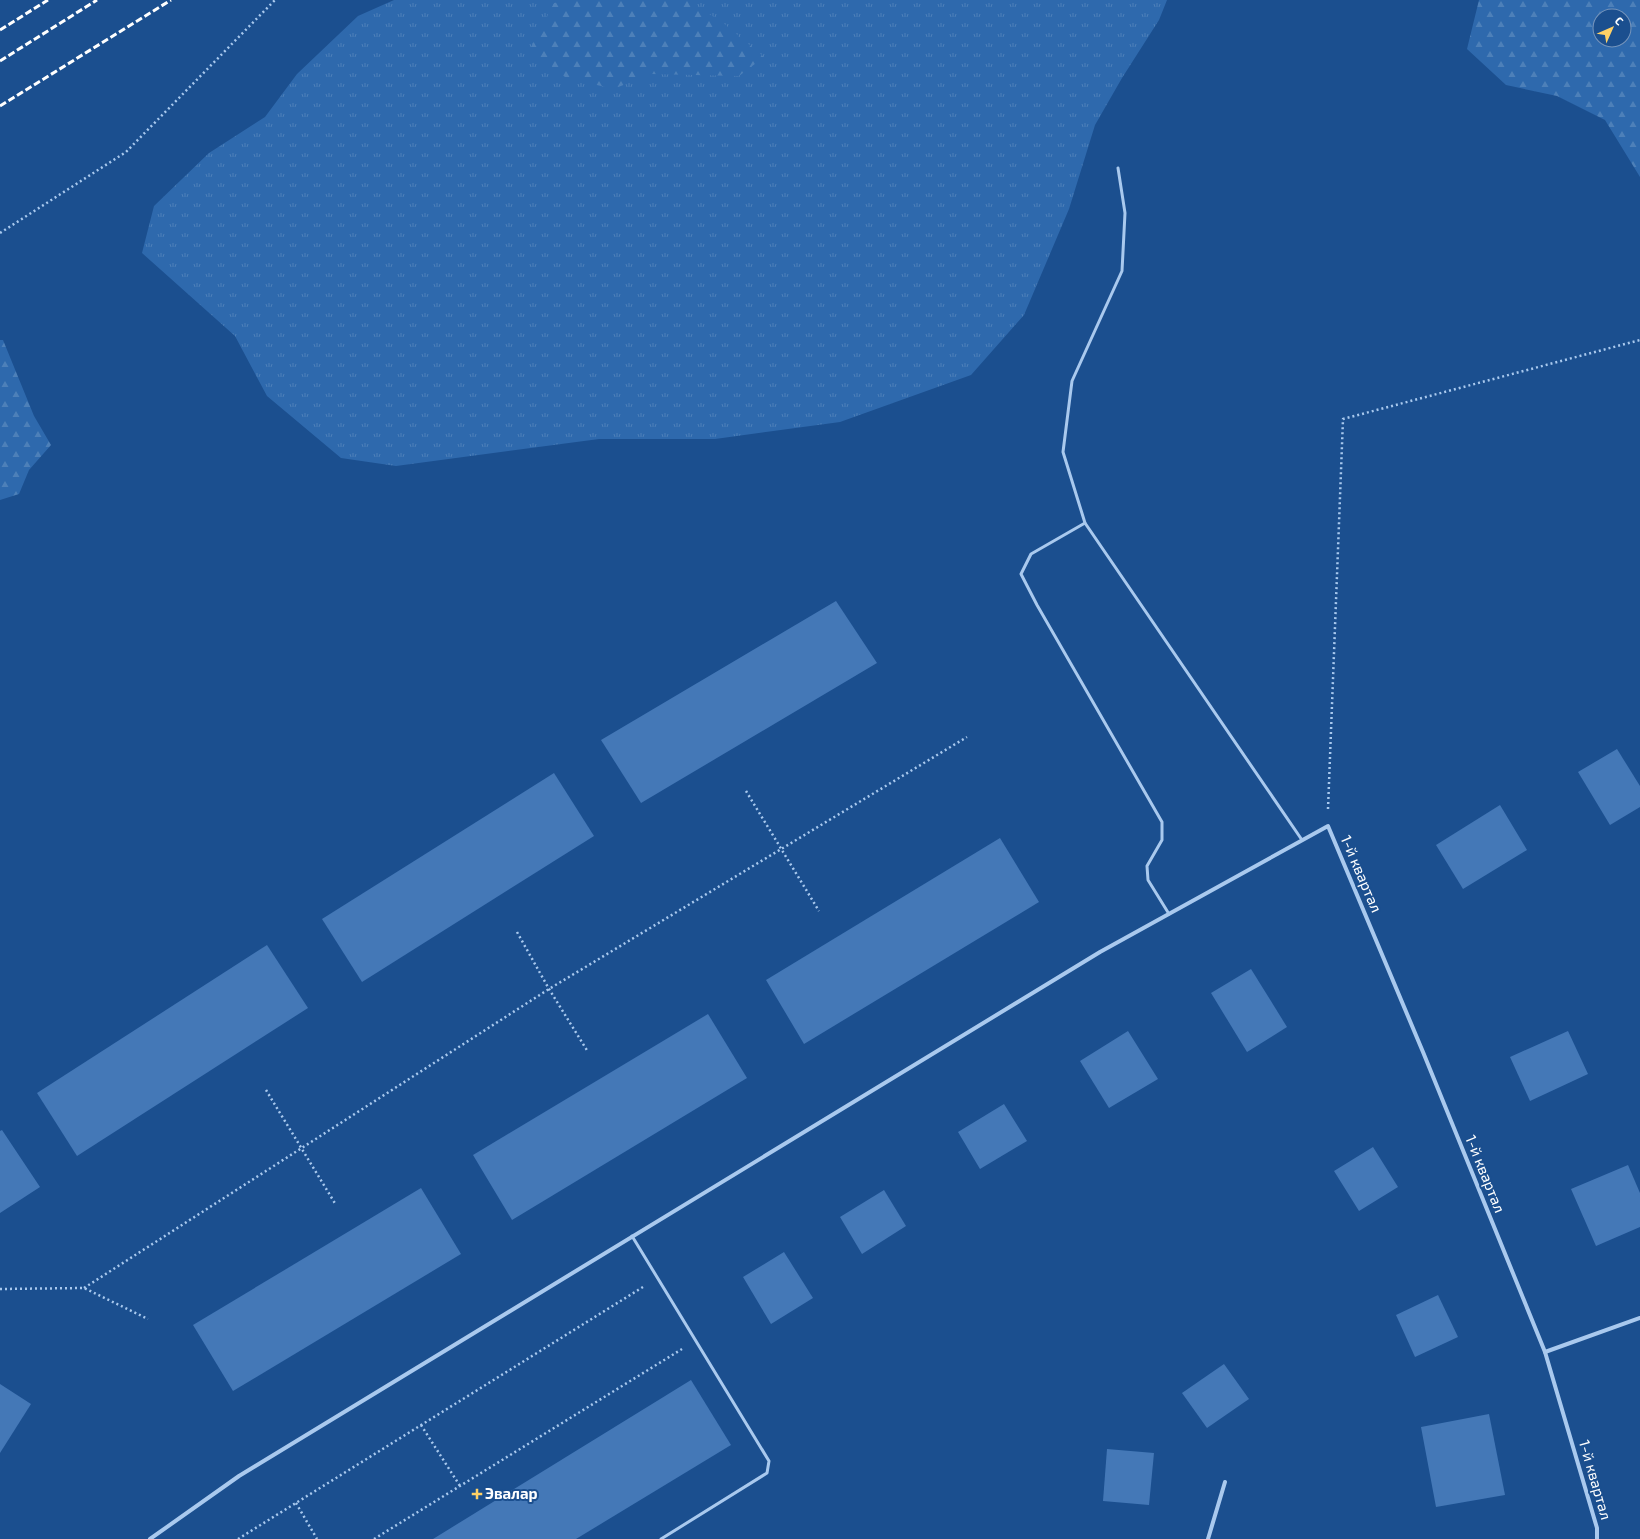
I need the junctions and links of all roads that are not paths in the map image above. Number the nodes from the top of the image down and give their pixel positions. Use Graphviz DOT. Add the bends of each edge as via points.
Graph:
graph roads {
  1 [pos="1118,168"];
  2 [pos="1084,523"];
  3 [pos="1302,840"];
  4 [pos="1169,914"];
  5 [pos="632,1236"];
  6 [pos="1640,1318"];
  7 [pos="1545,1352"];
  8 [pos="1225,1482"];
  9 [pos="151,1539"];
  10 [pos="661,1539"];
  11 [pos="1208,1539"];
  12 [pos="1597,1539"];
  1 -- 2 [label="lane" via="1125,213 1122,271 1072,380 1063,452"];
  2 -- 3 [label="lane"];
  2 -- 4 [label="lane" via="1031,554 1021,574 1162,822 1162,840 1147,866 1148,880"];
  3 -- 4 [label="street"];
  3 -- 7 [label="street, 1-й квартал" via="1328,826"];
  4 -- 5 [label="street" via="1093,956"];
  5 -- 9 [label="street" via="239,1476"];
  5 -- 10 [label="lane" via="770,1461 767,1473"];
  6 -- 7 [label="street"];
  7 -- 12 [label="street, 1-й квартал" via="1597,1528"];
  8 -- 11 [label="street"];
}
